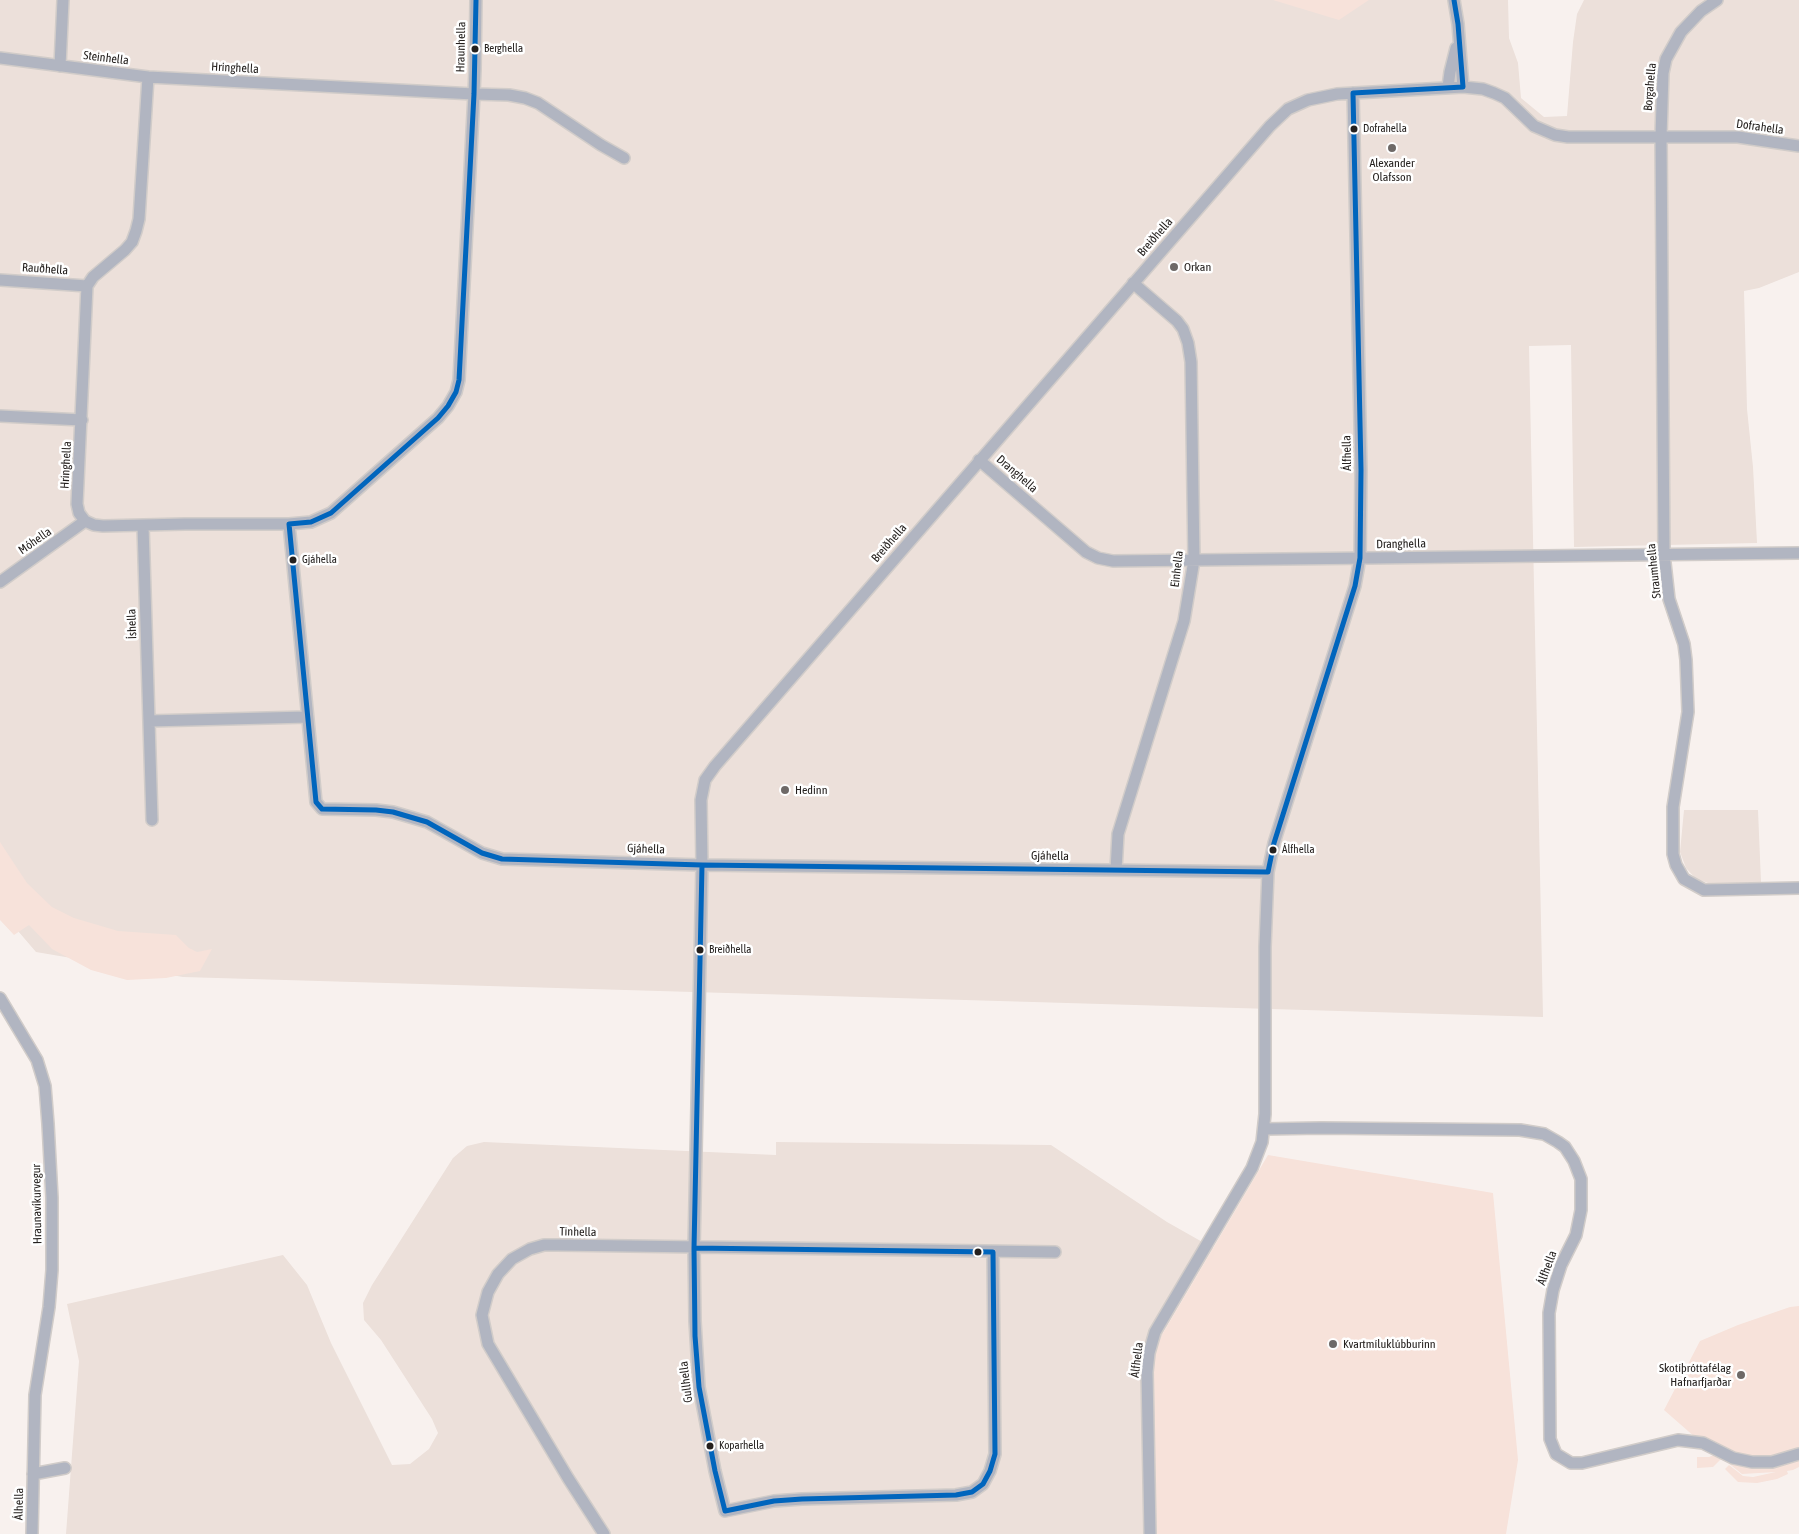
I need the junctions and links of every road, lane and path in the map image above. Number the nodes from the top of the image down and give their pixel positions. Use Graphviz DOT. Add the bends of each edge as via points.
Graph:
graph roads {
  1 [pos="63,0"];
  2 [pos="476,0"];
  3 [pos="1454,0"];
  4 [pos="1717,0"];
  5 [pos="1458,39"];
  6 [pos="0,58"];
  7 [pos="60,66"];
  8 [pos="148,77"];
  9 [pos="1448,87"];
  10 [pos="1463,87"];
  11 [pos="1353,93"];
  12 [pos="474,94"];
  13 [pos="1660,136"];
  14 [pos="1799,146"];
  15 [pos="624,158"];
  16 [pos="0,280"];
  17 [pos="1133,283"];
  18 [pos="87,286"];
  19 [pos="0,416"];
  20 [pos="82,420"];
  21 [pos="979,460"];
  22 [pos="86,521"];
  23 [pos="289,524"];
  24 [pos="144,526"];
  25 [pos="1799,553"];
  26 [pos="1664,554"];
  27 [pos="1360,558"];
  28 [pos="1194,560"];
  29 [pos="0,582"];
  30 [pos="307,717"];
  31 [pos="149,721"];
  32 [pos="152,820"];
  33 [pos="702,865"];
  34 [pos="1116,870"];
  35 [pos="1268,872"];
  36 [pos="1799,888"];
  37 [pos="0,998"];
  38 [pos="1264,1129"];
  39 [pos="694,1248"];
  40 [pos="993,1252"];
  41 [pos="1055,1252"];
  42 [pos="34,1419"];
  43 [pos="1799,1454"];
  44 [pos="65,1468"];
  45 [pos="33,1474"];
  46 [pos="32,1534"];
  47 [pos="604,1534"];
  48 [pos="1150,1534"];
  1 -- 7 [label="street"];
  2 -- 12 [label="street, Hraunhella"];
  3 -- 5 [label="street"];
  4 -- 13 [label="street, Borgahella" via="1689,22 1666,59"];
  5 -- 9 [label="street"];
  5 -- 10 [label="street"];
  6 -- 7 [label="street, Steinhella"];
  7 -- 8 [label="street, Steinhella"];
  8 -- 12 [label="street, Hringhella"];
  8 -- 18 [label="street" via="136,231 125,250"];
  9 -- 10 [label="street, Breiðhella"];
  9 -- 11 [label="street, Breiðhella"];
  10 -- 13 [label="street, Dofrahella" via="1483,88 1504,98 1534,126 1555,135"];
  11 -- 17 [label="street, Breiðhella" via="1321,96 1296,105 1281,115"];
  11 -- 27 [label="street, Álfhella"];
  12 -- 15 [label="street" via="524,98 538,103"];
  12 -- 23 [label="street" via="456,392 438,418 331,513 311,522"];
  13 -- 14 [label="street, Dofrahella" via="1738,137"];
  13 -- 26 [label="street, Straumhella"];
  16 -- 18 [label="street, Rauðhella"];
  17 -- 21 [label="street, Breiðhella"];
  17 -- 28 [label="street, Einhella" via="1177,321 1188,343"];
  18 -- 20 [label="street, Hringhella"];
  19 -- 20 [label="street"];
  20 -- 22 [label="street, Hringhella" via="77,504"];
  21 -- 28 [label="street, Dranghella" via="1092,555 1113,561"];
  21 -- 33 [label="street, Breiðhella" via="714,766 705,780 702,800"];
  22 -- 24 [label="street" via="103,526"];
  22 -- 29 [label="street, Móhella"];
  23 -- 24 [label="street"];
  23 -- 30 [label="street, Gjáhella"];
  24 -- 31 [label="street, Íshella"];
  25 -- 26 [label="street, Dranghella"];
  26 -- 27 [label="street, Dranghella"];
  26 -- 36 [label="street, Straumhella" via="1669,599 1686,660 1688,712 1673,807 1676,865 1684,879 1704,890"];
  27 -- 28 [label="street, Dranghella"];
  27 -- 35 [label="street, Álfhella" via="1355,586"];
  28 -- 34 [label="street, Einhella" via="1184,621 1118,834"];
  30 -- 31 [label="street"];
  30 -- 33 [label="street, Gjáhella" via="316,802 322,809 393,812 427,822 474,849 502,860"];
  31 -- 32 [label="street, Íshella"];
  33 -- 34 [label="street, Gjáhella"];
  33 -- 39 [label="street, Breiðhella"];
  34 -- 35 [label="street, Gjáhella"];
  35 -- 38 [label="street, Álfhella"];
  37 -- 42 [label="street, Hraunavíkurvegur" via="37,1060 45,1086 52,1198 52,1270 34,1395"];
  38 -- 43 [label="street, Álfhella" via="1520,1130 1544,1134 1558,1142 1574,1160 1580,1179 1581,1210 1576,1235 1552,1290 1549,1313 1550,1439 1556,1454 1571,1463 1582,1463 1678,1440 1703,1443 1733,1458 1752,1462 1772,1462"];
  38 -- 48 [label="street, Álfhella" via="1252,1168 1155,1332 1151,1345 1147,1372"];
  39 -- 40 [label="street, Tinhella"];
  39 -- 40 [label="street, Gullhella" via="699,1386 725,1511 802,1498 956,1495 972,1492 983,1484 995,1454"];
  39 -- 47 [label="street, Tinhella" via="544,1246 512,1259 488,1292 482,1315 492,1354"];
  40 -- 41 [label="street, Tinhella"];
  42 -- 45 [label="street, Álhella"];
  44 -- 45 [label="street, Álhella"];
  45 -- 46 [label="street, Álhella"];
}
